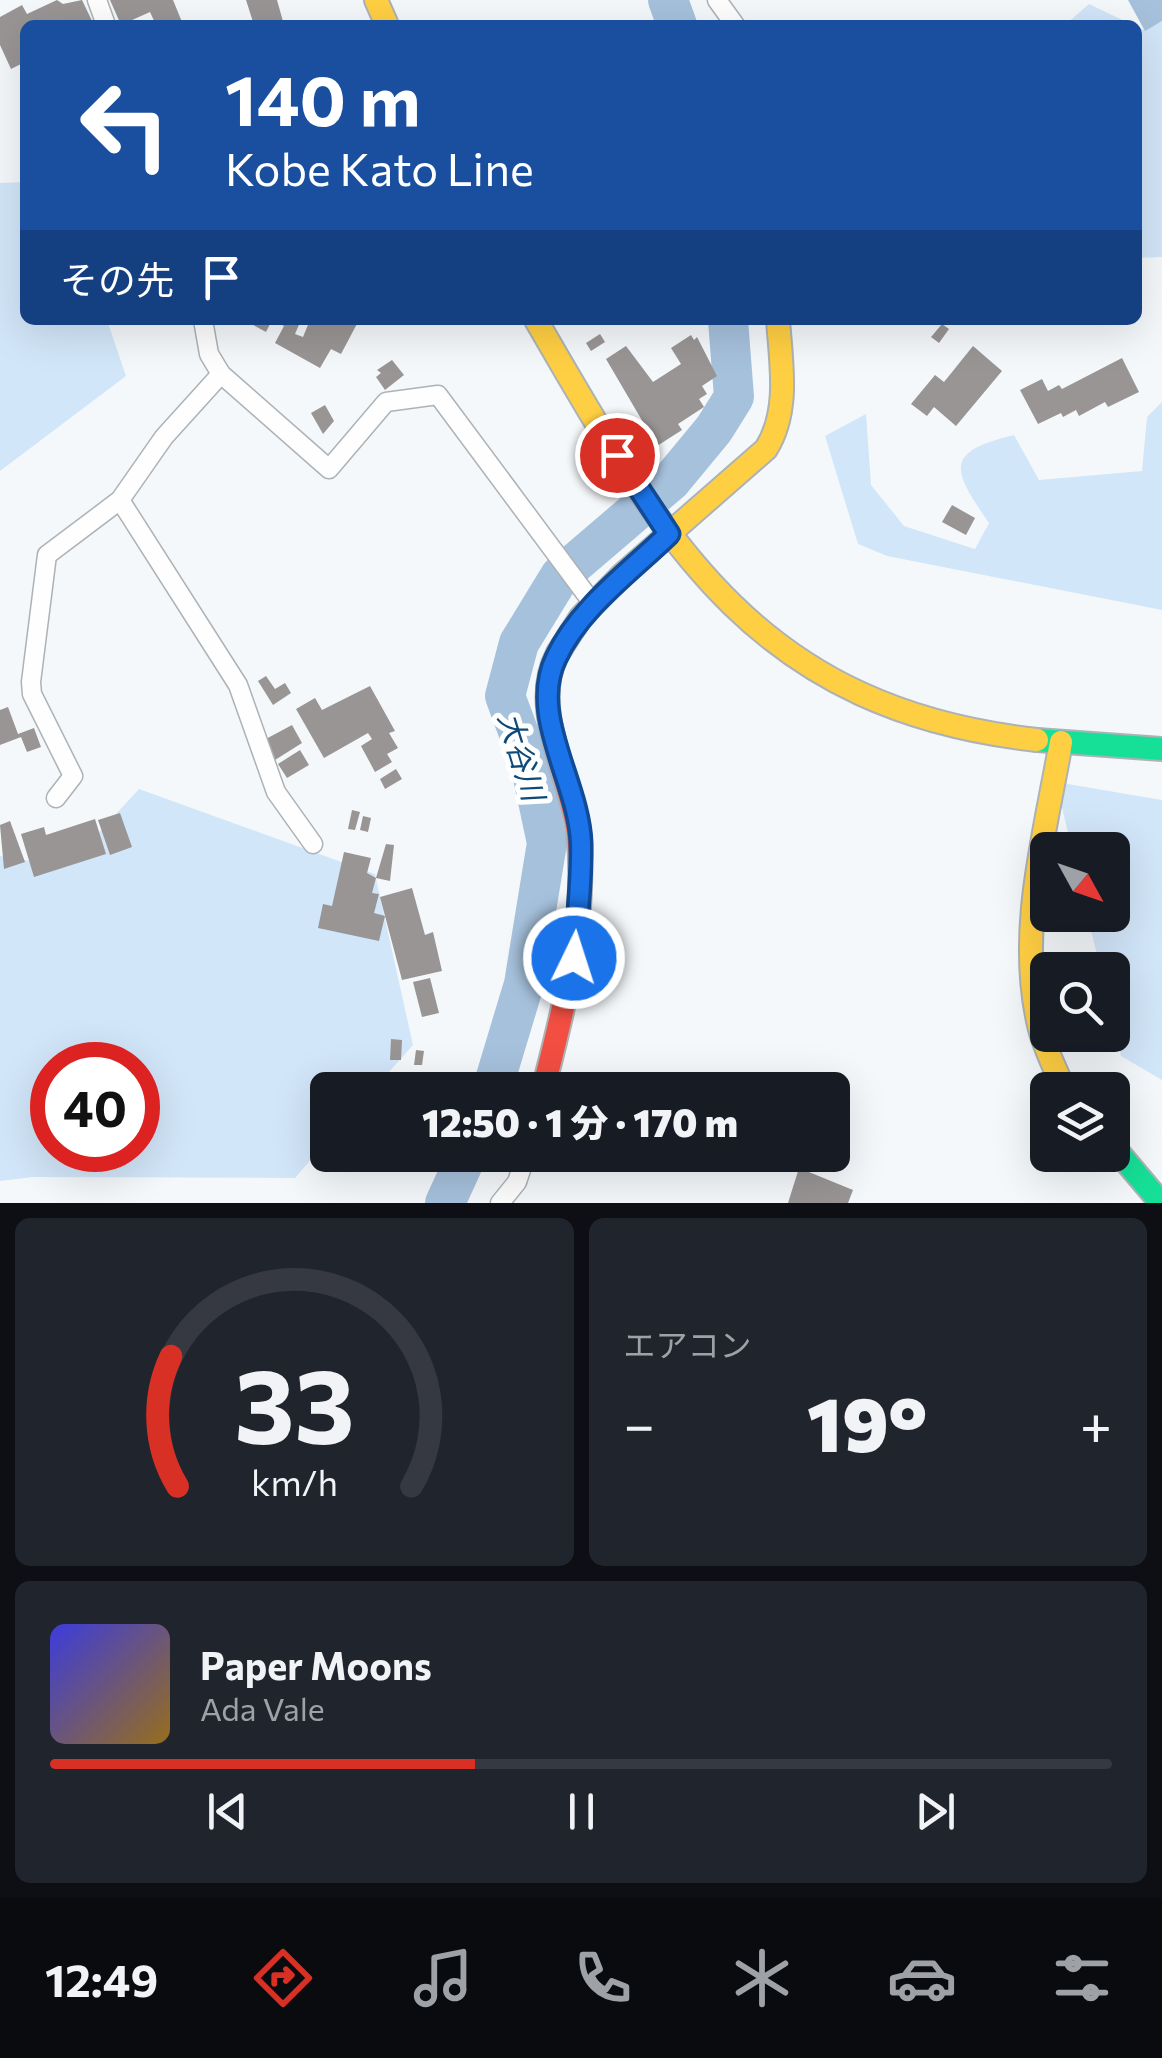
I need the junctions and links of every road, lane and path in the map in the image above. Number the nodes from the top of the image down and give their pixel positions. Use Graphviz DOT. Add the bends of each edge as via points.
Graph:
graph roads {
  1 [pos="204,325"];
  2 [pos="539,325"];
  3 [pos="778,325"];
  4 [pos="221,374"];
  5 [pos="120,500"];
  6 [pos="663,526"];
  7 [pos="589,599"];
  8 [pos="1060,742"];
  9 [pos="1162,749"];
  10 [pos="56,798"];
  11 [pos="313,844"];
  12 [pos="547,1072"];
  13 [pos="1057,1072"];
  14 [pos="1130,1166"];
  15 [pos="520,1172"];
  16 [pos="500,1203"];
  17 [pos="1161,1203"];
  1 -- 4 [label="street"];
  2 -- 6 [label="street"];
  3 -- 6 [label="street" via="782,389 772,440 742,473"];
  4 -- 5 [label="street"];
  4 -- 7 [label="street" via="328,469 386,402 438,395"];
  5 -- 10 [label="street" via="46,555 31,682 73,776"];
  5 -- 11 [label="street" via="238,685 276,792"];
  6 -- 7 [label="street"];
  6 -- 8 [label="street" via="730,604 799,659 863,698 983,733"];
  7 -- 12 [label="street" via="554,660 546,706 581,842 574,958"];
  8 -- 9 [label="street"];
  8 -- 13 [label="street" via="1033,972 1040,1026"];
  14 -- 17 [label="street"];
  15 -- 16 [label="street"];
}
